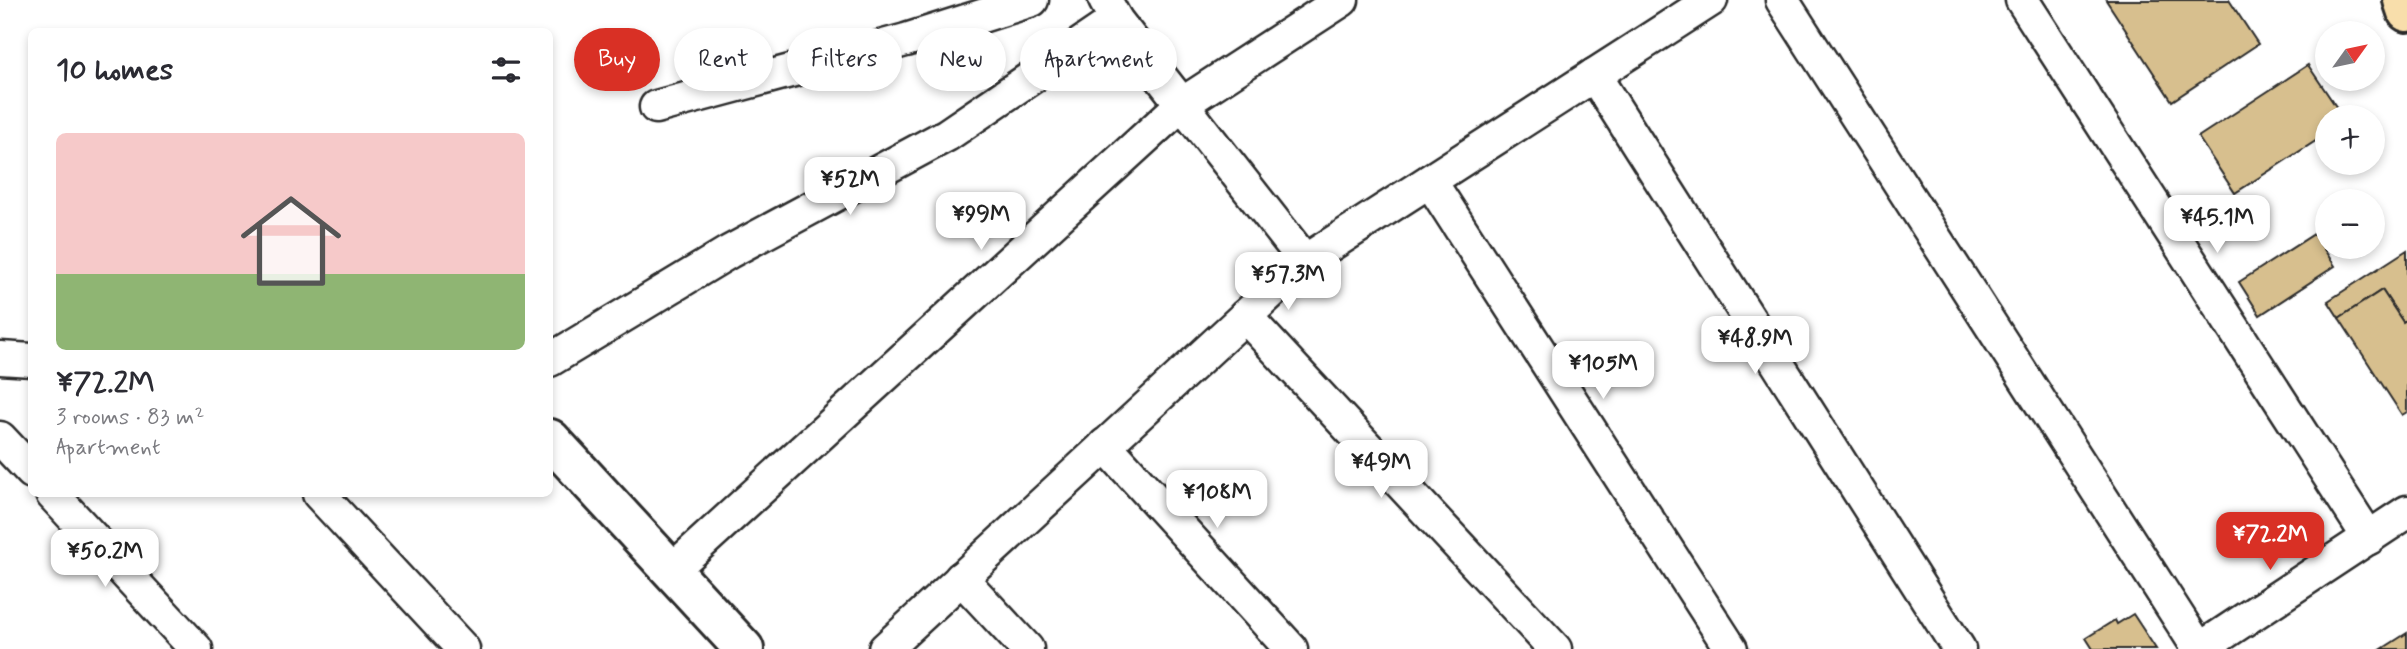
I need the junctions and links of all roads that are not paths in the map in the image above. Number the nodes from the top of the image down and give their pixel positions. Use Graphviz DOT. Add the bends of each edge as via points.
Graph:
graph roads {
  1 [pos="1032,0"];
  2 [pos="1342,0"];
  3 [pos="1711,0"];
  4 [pos="1782,0"];
  5 [pos="2022,0"];
  6 [pos="2403,0"];
  7 [pos="1111,10"];
  8 [pos="2407,12"];
  9 [pos="1594,75"];
  10 [pos="1182,104"];
  11 [pos="656,107"];
  12 [pos="1430,181"];
  13 [pos="1305,261"];
  14 [pos="1245,316"];
  15 [pos="0,358"];
  16 [pos="553,358"];
  17 [pos="28,360"];
  18 [pos="0,438"];
  19 [pos="553,442"];
  20 [pos="1105,445"];
  21 [pos="28,468"];
  22 [pos="55,497"];
  23 [pos="322,497"];
  24 [pos="2407,512"];
  25 [pos="2369,538"];
  26 [pos="671,570"];
  27 [pos="961,578"];
  28 [pos="196,649"];
  29 [pos="463,649"];
  30 [pos="744,649"];
  31 [pos="885,649"];
  32 [pos="1027,649"];
  33 [pos="1291,649"];
  34 [pos="1555,649"];
  35 [pos="1731,649"];
  36 [pos="1959,649"];
  37 [pos="2199,649"];
  1 -- 11 [label="street" via="906,40"];
  2 -- 10 [label="street"];
  3 -- 9 [label="street"];
  4 -- 37 [label="street"];
  5 -- 25 [label="street"];
  6 -- 8 [label="highway"];
  7 -- 10 [label="street"];
  7 -- 16 [label="street" via="947,135 729,252"];
  9 -- 12 [label="street"];
  9 -- 36 [label="street"];
  10 -- 13 [label="street"];
  10 -- 26 [label="street"];
  12 -- 13 [label="street"];
  12 -- 35 [label="street"];
  13 -- 14 [label="street"];
  14 -- 20 [label="street"];
  14 -- 34 [label="street"];
  15 -- 17 [label="street"];
  18 -- 21 [label="street"];
  19 -- 26 [label="street"];
  20 -- 27 [label="street"];
  20 -- 33 [label="street"];
  22 -- 28 [label="street"];
  23 -- 29 [label="street"];
  24 -- 25 [label="street"];
  25 -- 37 [label="street"];
  26 -- 30 [label="street"];
  27 -- 31 [label="street"];
  27 -- 32 [label="street"];
}
